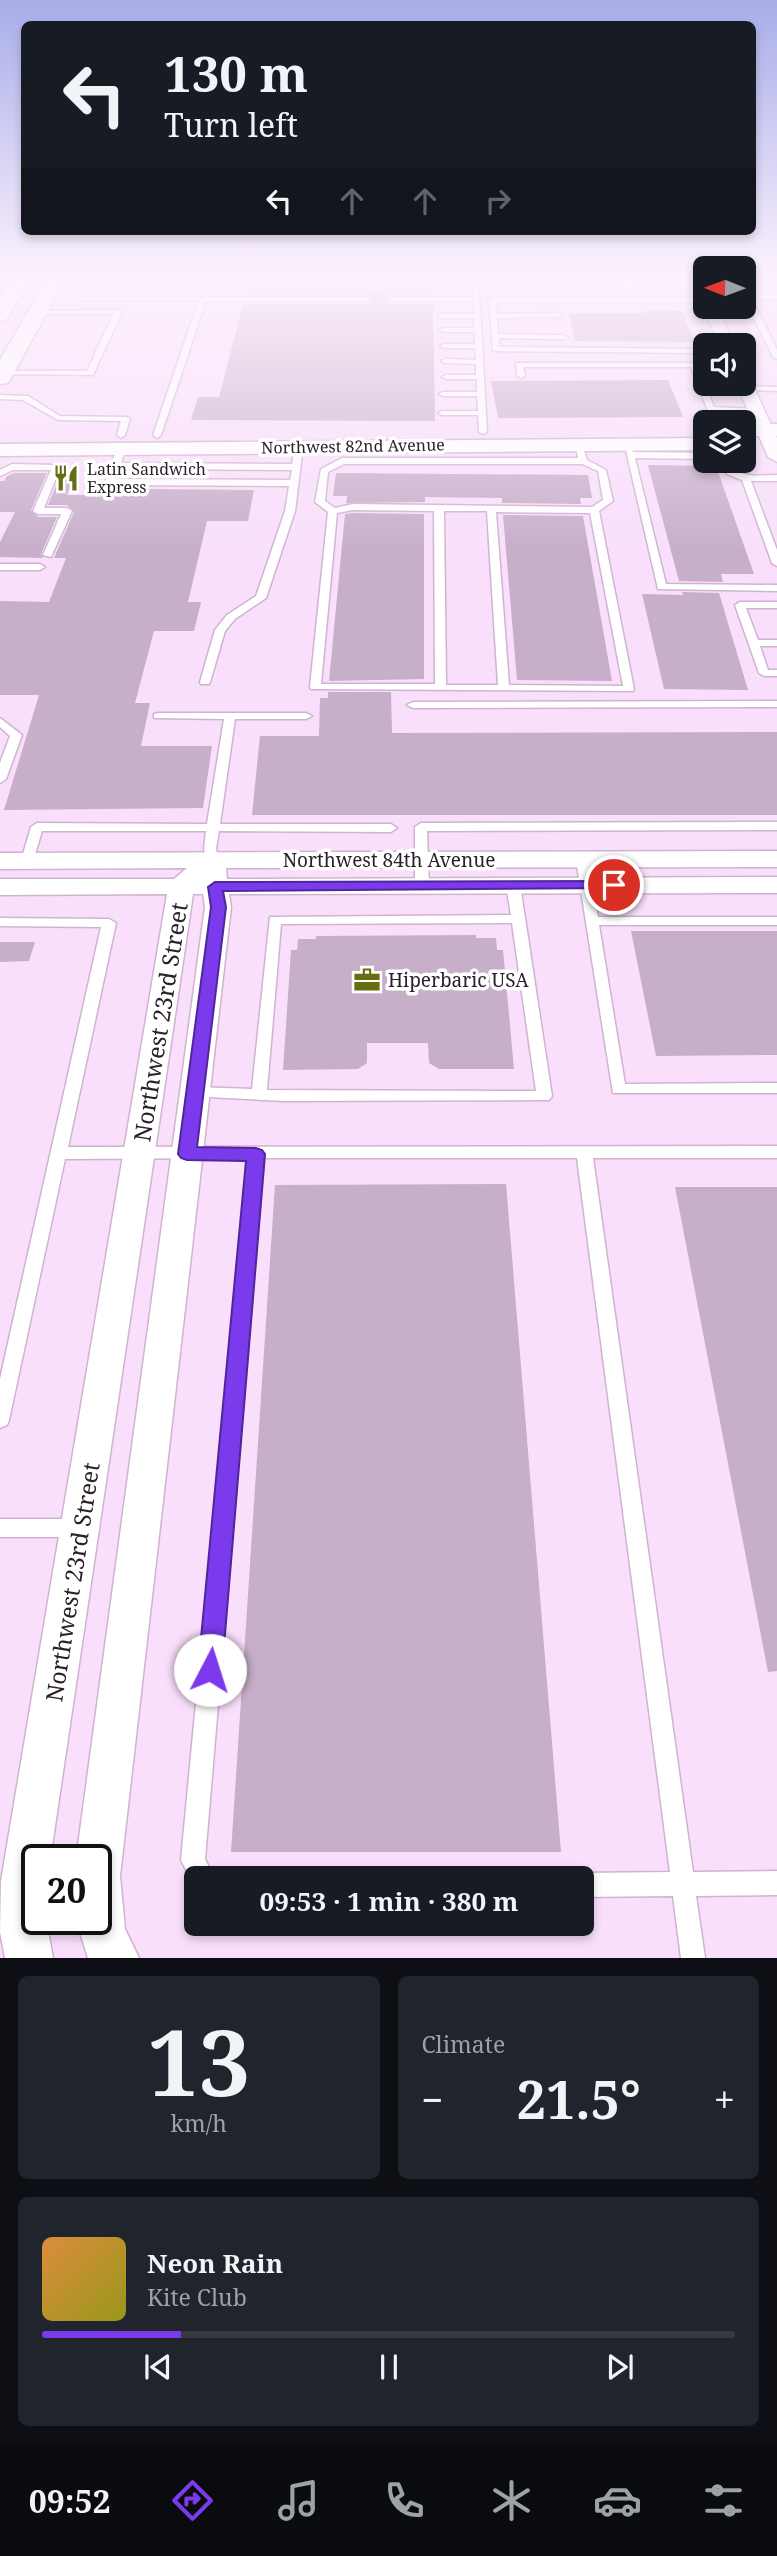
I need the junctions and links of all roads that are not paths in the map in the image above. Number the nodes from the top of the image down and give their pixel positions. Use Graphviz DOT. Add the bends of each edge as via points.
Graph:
graph roads {
  1 [pos="92,369"];
  2 [pos="179,369"];
  3 [pos="479,369"];
  4 [pos="520,369"];
  5 [pos="591,369"];
  6 [pos="634,369"];
  7 [pos="1,376"];
  8 [pos="521,376"];
  9 [pos="446,377"];
  10 [pos="480,377"];
  11 [pos="593,377"];
  12 [pos="636,377"];
  13 [pos="756,387"];
  14 [pos="777,388"];
  15 [pos="443,394"];
  16 [pos="481,394"];
  17 [pos="706,396"];
  18 [pos="749,396"];
  19 [pos="0,397"];
  20 [pos="442,413"];
  21 [pos="482,423"];
  22 [pos="693,430"];
  23 [pos="157,435"];
  24 [pos="767,435"];
  25 [pos="0,436"];
  26 [pos="693,445"];
  27 [pos="342,447"];
  28 [pos="0,450"];
  29 [pos="120,450"];
  30 [pos="629,450"];
  31 [pos="580,453"];
  32 [pos="693,455"];
  33 [pos="298,457"];
  34 [pos="60,458"];
  35 [pos="0,473"];
  36 [pos="733,473"];
  37 [pos="746,478"];
  38 [pos="777,478"];
  39 [pos="294,483"];
  40 [pos="439,508"];
  41 [pos="491,509"];
  42 [pos="594,510"];
  43 [pos="333,511"];
  44 [pos="48,555"];
  45 [pos="777,564"];
  46 [pos="0,567"];
  47 [pos="40,568"];
  48 [pos="777,588"];
  49 [pos="777,605"];
  50 [pos="754,643"];
  51 [pos="777,643"];
  52 [pos="777,673"];
  53 [pos="205,682"];
  54 [pos="441,688"];
  55 [pos="504,688"];
  56 [pos="777,704"];
  57 [pos="413,705"];
  58 [pos="158,716"];
  59 [pos="230,716"];
  60 [pos="306,716"];
  61 [pos="0,721"];
  62 [pos="0,779"];
  63 [pos="777,826"];
  64 [pos="391,828"];
  65 [pos="582,859"];
  66 [pos="777,859"];
  67 [pos="0,860"];
  68 [pos="205,865"];
  69 [pos="422,873"];
  70 [pos="513,885"];
  71 [pos="586,885"];
  72 [pos="777,885"];
  73 [pos="0,887"];
  74 [pos="517,919"];
  75 [pos="592,921"];
  76 [pos="777,921"];
  77 [pos="0,922"];
  78 [pos="777,1088"];
  79 [pos="195,1092"];
  80 [pos="259,1094"];
  81 [pos="777,1152"];
  82 [pos="58,1153"];
  83 [pos="584,1153"];
  84 [pos="187,1154"];
  85 [pos="256,1154"];
  86 [pos="139,1155"];
  87 [pos="0,1420"];
  88 [pos="0,1528"];
  89 [pos="80,1528"];
  90 [pos="196,1866"];
  91 [pos="777,1883"];
  92 [pos="683,1884"];
  93 [pos="594,1885"];
  94 [pos="113,1956"];
  95 [pos="29,1958"];
  96 [pos="693,1958"];
  1 -- 7 [label="lane"];
  2 -- 23 [label="lane"];
  3 -- 10 [label="lane"];
  4 -- 8 [label="lane"];
  5 -- 11 [label="lane"];
  6 -- 12 [label="lane"];
  9 -- 10 [label="lane"];
  10 -- 16 [label="lane"];
  13 -- 14 [label="lane"];
  15 -- 16 [label="lane"];
  16 -- 21 [label="lane"];
  17 -- 24 [label="lane" via="711,410"];
  18 -- 24 [label="street"];
  19 -- 29 [label="lane" via="26,398 58,418 127,419"];
  20 -- 21 [label="lane"];
  21 -- 22 [label="street, Northwest 82nd Avenue"];
  21 -- 27 [label="street, Northwest 82nd Avenue"];
  23 -- 27 [label="street, Northwest 82nd Avenue"];
  23 -- 29 [label="street, Northwest 82nd Avenue"];
  25 -- 29 [label="street, Northwest 82nd Avenue"];
  26 -- 30 [label="street, Northwest 82nd Avenue"];
  27 -- 31 [label="street, Northwest 82nd Avenue"];
  27 -- 33 [label="street, Northwest 82nd Avenue"];
  27 -- 43 [label="lane" via="324,471 320,502"];
  28 -- 34 [label="street, Northwest 82nd Avenue"];
  29 -- 33 [label="street, Northwest 82nd Avenue"];
  29 -- 34 [label="street, Northwest 82nd Avenue"];
  29 -- 39 [label="lane" via="109,482"];
  30 -- 31 [label="street, Northwest 82nd Avenue"];
  30 -- 32 [label="lane"];
  30 -- 48 [label="lane" via="662,587"];
  31 -- 42 [label="lane" via="602,470 608,501"];
  33 -- 39 [label="lane"];
  34 -- 35 [label="lane"];
  34 -- 44 [label="lane" via="38,511 67,511"];
  36 -- 37 [label="lane"];
  37 -- 38 [label="lane"];
  37 -- 45 [label="lane"];
  39 -- 53 [label="lane" via="290,511 261,598 220,630"];
  40 -- 41 [label="lane"];
  40 -- 43 [label="lane"];
  40 -- 54 [label="lane"];
  41 -- 42 [label="lane"];
  41 -- 55 [label="lane"];
  42 -- 55 [label="lane" via="629,689"];
  43 -- 54 [label="lane" via="315,687"];
  46 -- 47 [label="lane"];
  49 -- 50 [label="lane" via="740,605"];
  50 -- 51 [label="lane"];
  50 -- 52 [label="lane" via="764,673"];
  54 -- 55 [label="lane"];
  56 -- 57 [label="lane"];
  58 -- 59 [label="lane"];
  59 -- 60 [label="lane"];
  59 -- 68 [label="lane"];
  61 -- 62 [label="lane" via="16,735"];
  63 -- 69 [label="lane" via="421,827"];
  64 -- 68 [label="lane"];
  65 -- 66 [label="street, Northwest 84th Avenue"];
  65 -- 69 [label="street, Northwest 84th Avenue"];
  65 -- 71 [label="lane"];
  67 -- 68 [label="street, Northwest 84th Avenue"];
  68 -- 69 [label="street, Northwest 84th Avenue"];
  68 -- 73 [label="street, Northwest 84th Avenue"];
  68 -- 79 [label="street, Northwest 23rd Street" via="218,907"];
  68 -- 86 [label="street, Northwest 23rd Street"];
  69 -- 70 [label="street, Northwest 84th Avenue"];
  70 -- 71 [label="street, Northwest 84th Avenue"];
  70 -- 74 [label="lane"];
  71 -- 72 [label="street, Northwest 84th Avenue"];
  71 -- 75 [label="lane"];
  74 -- 80 [label="lane" via="275,920"];
  74 -- 80 [label="lane" via="544,1096"];
  75 -- 76 [label="lane"];
  75 -- 78 [label="lane" via="618,1089"];
  77 -- 82 [label="lane" via="109,923"];
  79 -- 80 [label="lane"];
  79 -- 84 [label="street, Northwest 23rd Street"];
  81 -- 83 [label="lane"];
  82 -- 86 [label="lane"];
  82 -- 87 [label="lane"];
  83 -- 85 [label="lane"];
  83 -- 92 [label="lane"];
  84 -- 85 [label="lane"];
  84 -- 86 [label="lane"];
  84 -- 94 [label="street, Northwest 23rd Street" via="97,1876 99,1922"];
  85 -- 90 [label="lane"];
  86 -- 89 [label="street, Northwest 23rd Street"];
  88 -- 89 [label="lane"];
  89 -- 95 [label="street, Northwest 23rd Street" via="24,1881 22,1922"];
  91 -- 92 [label="lane"];
  92 -- 93 [label="lane"];
  92 -- 96 [label="lane"];
}
